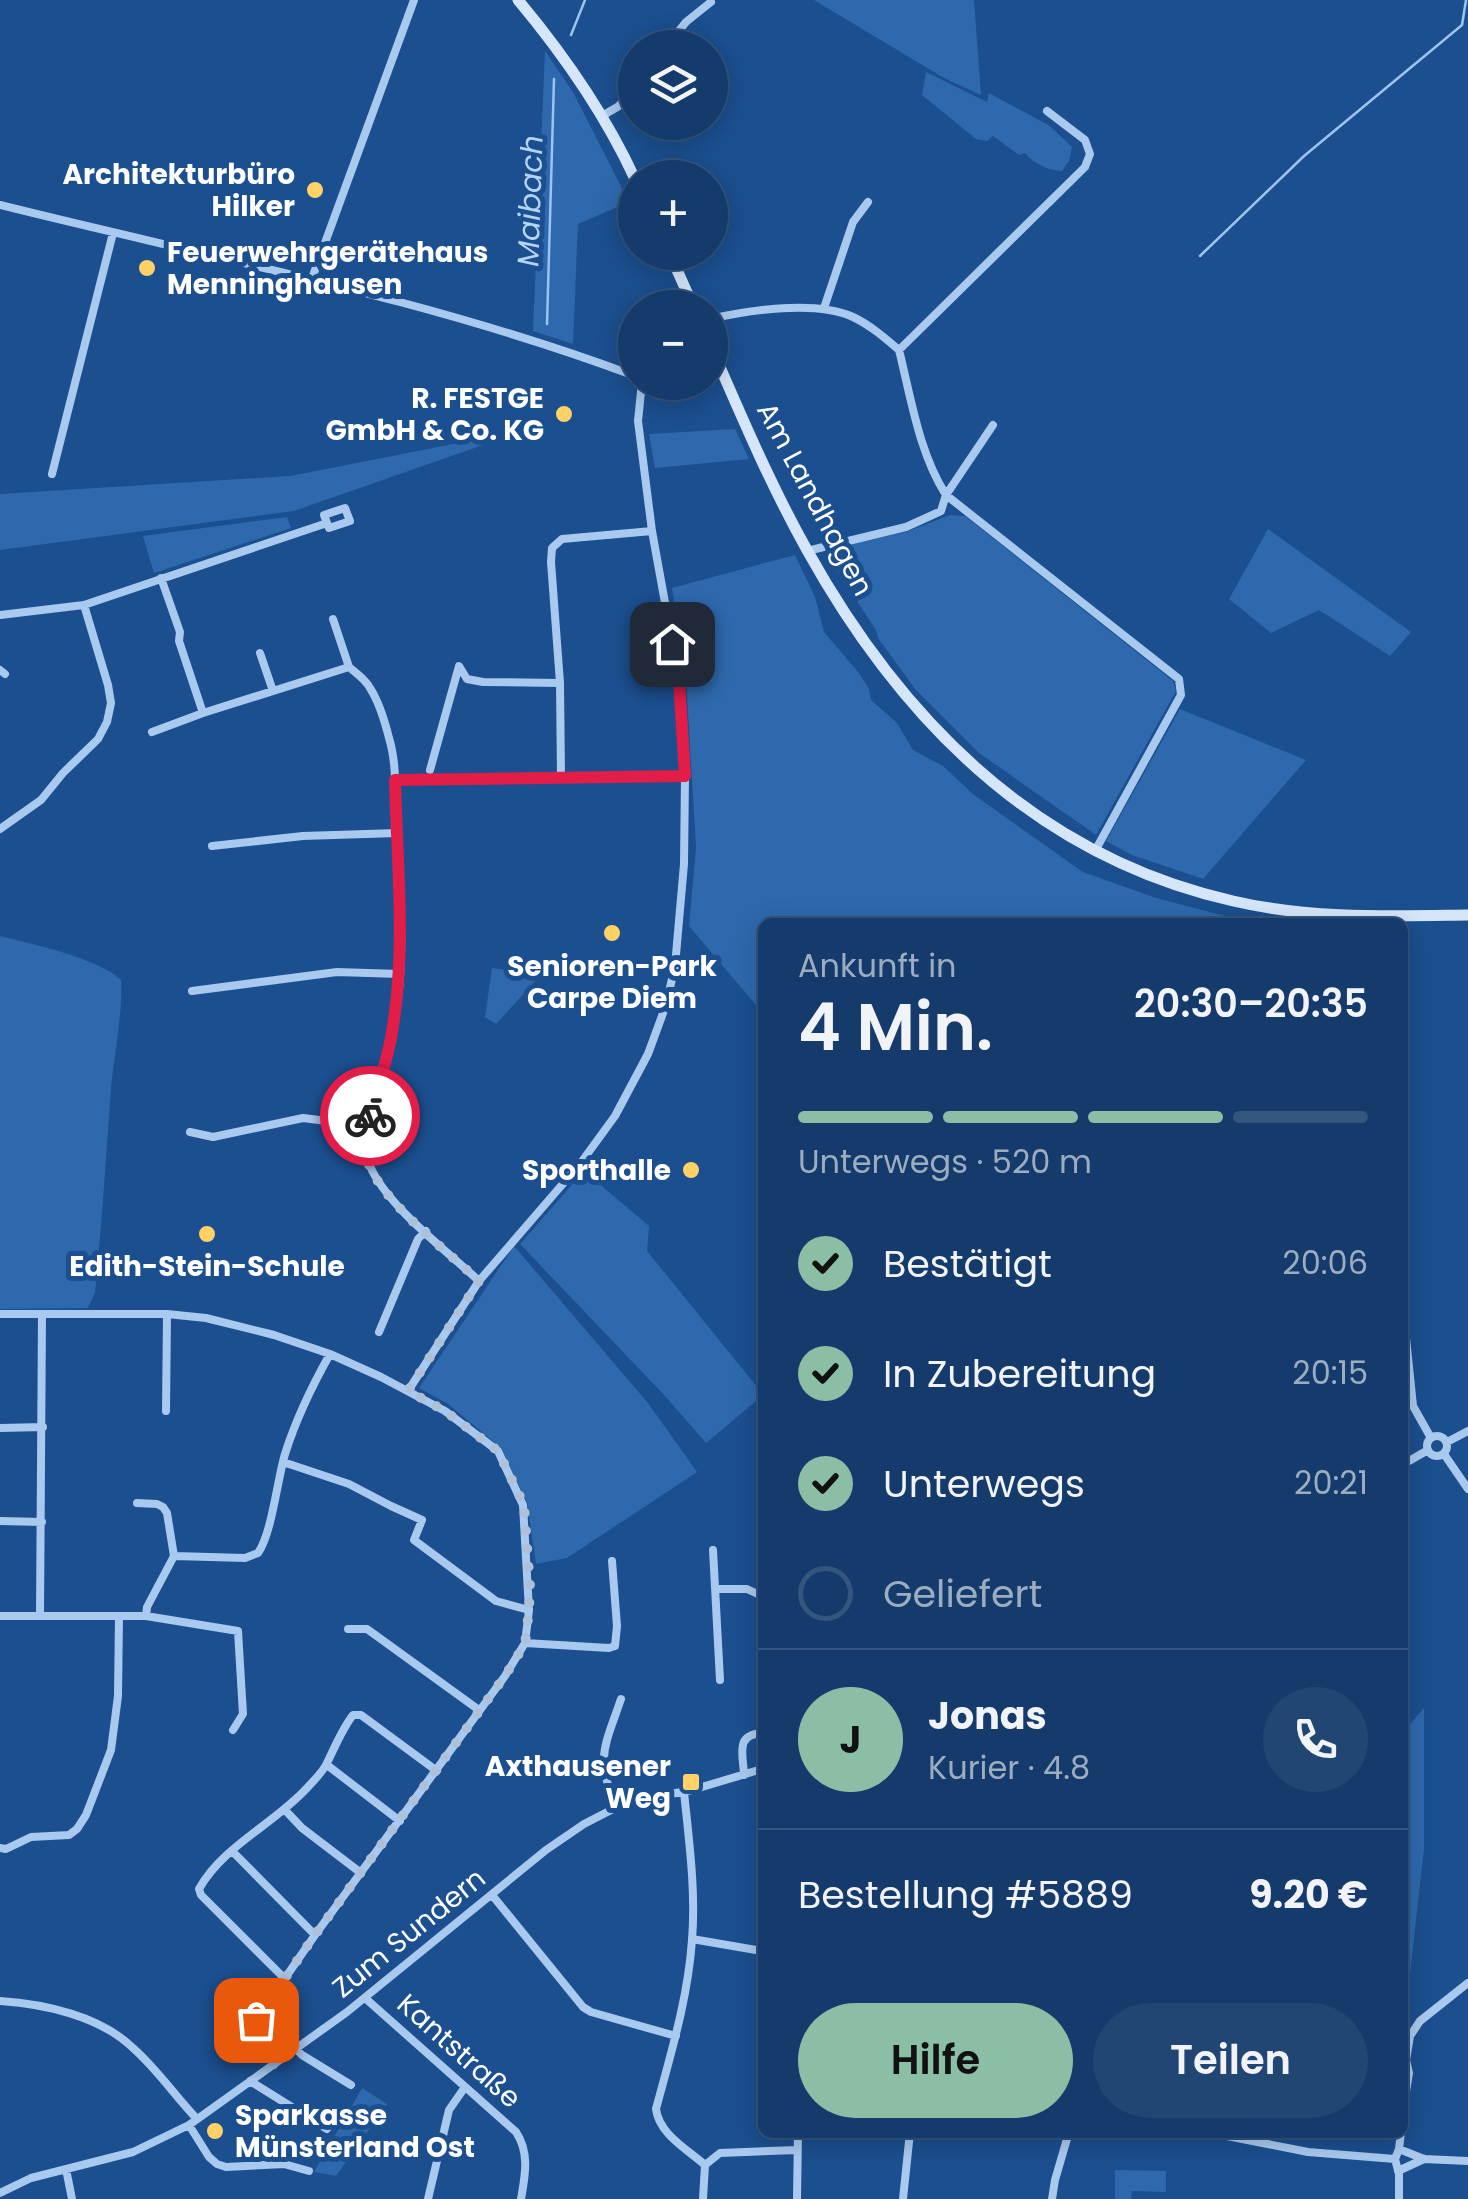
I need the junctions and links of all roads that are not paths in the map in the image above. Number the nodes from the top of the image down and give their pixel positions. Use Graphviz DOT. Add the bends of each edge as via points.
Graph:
graph roads {
  1 [pos="414,0"];
  2 [pos="518,0"];
  3 [pos="711,2"];
  4 [pos="680,30"];
  5 [pos="618,106"];
  6 [pos="1048,111"];
  7 [pos="602,116"];
  8 [pos="625,160"];
  9 [pos="868,202"];
  10 [pos="0,205"];
  11 [pos="112,233"];
  12 [pos="310,280"];
  13 [pos="824,308"];
  14 [pos="728,315"];
  15 [pos="899,350"];
  16 [pos="618,370"];
  17 [pos="728,384"];
  18 [pos="640,400"];
  19 [pos="993,425"];
  20 [pos="52,474"];
  21 [pos="946,495"];
  22 [pos="327,523"];
  23 [pos="652,531"];
  24 [pos="808,551"];
  25 [pos="162,578"];
  26 [pos="84,606"];
  27 [pos="0,615"];
  28 [pos="333,619"];
  29 [pos="260,653"];
  30 [pos="349,667"];
  31 [pos="560,682"];
  32 [pos="273,691"];
  33 [pos="203,713"];
  34 [pos="152,732"];
  35 [pos="430,770"];
  36 [pos="685,776"];
  37 [pos="561,777"];
  38 [pos="395,780"];
  39 [pos="0,828"];
  40 [pos="397,833"];
  41 [pos="212,846"];
  42 [pos="1096,850"];
  43 [pos="1468,914"];
  44 [pos="400,974"];
  45 [pos="192,991"];
  46 [pos="367,1126"];
  47 [pos="190,1132"];
  48 [pos="426,1231"];
  49 [pos="479,1281"];
  50 [pos="0,1314"];
  51 [pos="42,1314"];
  52 [pos="168,1314"];
  53 [pos="379,1332"];
  54 [pos="330,1354"];
  55 [pos="1408,1369"];
  56 [pos="408,1391"];
  57 [pos="166,1411"];
  58 [pos="0,1428"];
  59 [pos="43,1428"];
  60 [pos="1468,1431"];
  61 [pos="1431,1438"];
  62 [pos="1447,1442"];
  63 [pos="1428,1450"];
  64 [pos="1444,1454"];
  65 [pos="283,1462"];
  66 [pos="1408,1462"];
  67 [pos="1468,1490"];
  68 [pos="137,1502"];
  69 [pos="0,1521"];
  70 [pos="42,1522"];
  71 [pos="713,1550"];
  72 [pos="174,1556"];
  73 [pos="612,1561"];
  74 [pos="716,1589"];
  75 [pos="758,1594"];
  76 [pos="529,1610"];
  77 [pos="0,1616"];
  78 [pos="40,1616"];
  79 [pos="120,1616"];
  80 [pos="146,1616"];
  81 [pos="348,1629"];
  82 [pos="525,1644"];
  83 [pos="720,1680"];
  84 [pos="621,1698"];
  85 [pos="478,1710"];
  86 [pos="232,1730"];
  87 [pos="758,1733"];
  88 [pos="326,1765"];
  89 [pos="437,1770"];
  90 [pos="758,1770"];
  91 [pos="744,1775"];
  92 [pos="684,1792"];
  93 [pos="617,1807"];
  94 [pos="285,1810"];
  95 [pos="400,1821"];
  96 [pos="0,1848"];
  97 [pos="232,1851"];
  98 [pos="360,1873"];
  99 [pos="492,1895"];
  100 [pos="315,1935"];
  101 [pos="692,1939"];
  102 [pos="758,1950"];
  103 [pos="284,1978"];
  104 [pos="1468,1984"];
  105 [pos="365,1998"];
  106 [pos="0,2001"];
  107 [pos="676,2036"];
  108 [pos="1408,2048"];
  109 [pos="296,2050"];
  110 [pos="274,2065"];
  111 [pos="250,2081"];
  112 [pos="351,2085"];
  113 [pos="465,2087"];
  114 [pos="193,2122"];
  115 [pos="327,2129"];
  116 [pos="797,2138"];
  117 [pos="909,2138"];
  118 [pos="1067,2138"];
  119 [pos="1237,2138"];
  120 [pos="1401,2138"];
  121 [pos="1400,2149"];
  122 [pos="796,2150"];
  123 [pos="1424,2158"];
  124 [pos="1395,2159"];
  125 [pos="1468,2161"];
  126 [pos="705,2164"];
  127 [pos="66,2169"];
  128 [pos="1398,2170"];
  129 [pos="309,2171"];
  130 [pos="0,2193"];
  131 [pos="72,2199"];
  132 [pos="428,2199"];
  133 [pos="521,2199"];
  134 [pos="704,2199"];
  135 [pos="797,2199"];
  136 [pos="903,2199"];
  137 [pos="1052,2199"];
  138 [pos="1399,2199"];
  1 -- 12 [label="street"];
  2 -- 7 [label="street"];
  3 -- 4 [label="street"];
  5 -- 7 [label="street"];
  6 -- 15 [label="street" via="1085,140 1085,167"];
  7 -- 8 [label="street"];
  9 -- 13 [label="street" via="853,222"];
  10 -- 11 [label="street"];
  11 -- 12 [label="street"];
  11 -- 20 [label="street"];
  12 -- 16 [label="street" via="514,334"];
  13 -- 14 [label="street"];
  13 -- 15 [label="street" via="852,316"];
  15 -- 21 [label="street" via="935,478"];
  17 -- 24 [label="street, Am Landhagen"];
  18 -- 23 [label="street"];
  19 -- 21 [label="street"];
  21 -- 24 [label="street" via="941,512 906,527"];
  21 -- 42 [label="street" via="1178,679 1182,695"];
  22 -- 25 [label="street"];
  23 -- 31 [label="street" via="562,539 552,548"];
  23 -- 36 [label="street" via="679,680"];
  24 -- 42 [label="street, Am Landhagen" via="908,700 968,763 1020,806"];
  25 -- 26 [label="street"];
  25 -- 33 [label="street"];
  26 -- 27 [label="street"];
  26 -- 39 [label="street" via="108,685 107,722 41,800"];
  28 -- 30 [label="street"];
  29 -- 32 [label="street"];
  30 -- 32 [label="street"];
  30 -- 38 [label="street" via="370,687 391,741"];
  31 -- 35 [label="street" via="467,680 458,666"];
  31 -- 37 [label="street"];
  32 -- 33 [label="street"];
  33 -- 34 [label="street"];
  36 -- 37 [label="street"];
  36 -- 49 [label="street" via="676,966 648,1054 584,1160"];
  37 -- 38 [label="street"];
  38 -- 40 [label="street"];
  40 -- 41 [label="street"];
  40 -- 44 [label="street"];
  42 -- 43 [label="street, Am Landhagen" via="1180,887 1248,904 1323,914"];
  44 -- 45 [label="street" via="337,972"];
  44 -- 46 [label="street" via="393,1030"];
  46 -- 47 [label="street" via="303,1118 213,1136"];
  46 -- 48 [label="street" via="368,1164"];
  48 -- 49 [label="street"];
  48 -- 53 [label="street"];
  49 -- 56 [label="street"];
  50 -- 51 [label="street"];
  51 -- 52 [label="street"];
  51 -- 59 [label="street"];
  52 -- 54 [label="street" via="206,1318"];
  52 -- 57 [label="street"];
  54 -- 56 [label="street"];
  54 -- 65 [label="street"];
  55 -- 61 [label="street" via="1413,1406"];
  56 -- 76 [label="street" via="498,1451 524,1505"];
  58 -- 59 [label="street"];
  59 -- 70 [label="street"];
  60 -- 62 [label="street"];
  61 -- 62 [label="street"];
  61 -- 63 [label="street"];
  62 -- 64 [label="street"];
  63 -- 64 [label="street"];
  63 -- 66 [label="street"];
  64 -- 67 [label="street"];
  65 -- 72 [label="street" via="258,1553"];
  65 -- 76 [label="street" via="349,1484 422,1520 414,1540 496,1600"];
  68 -- 72 [label="street" via="163,1507"];
  69 -- 70 [label="street"];
  70 -- 78 [label="street"];
  71 -- 74 [label="street"];
  72 -- 80 [label="street"];
  73 -- 82 [label="street" via="615,1646"];
  74 -- 75 [label="street"];
  74 -- 83 [label="street"];
  76 -- 82 [label="street"];
  77 -- 78 [label="street"];
  78 -- 79 [label="street"];
  79 -- 80 [label="street"];
  79 -- 96 [label="street" via="110,1750 86,1815 69,1834"];
  80 -- 86 [label="street" via="238,1631 242,1714"];
  81 -- 85 [label="street" via="367,1629"];
  82 -- 85 [label="street"];
  84 -- 93 [label="street" via="603,1760"];
  85 -- 89 [label="street"];
  87 -- 91 [label="street" via="743,1743"];
  88 -- 89 [label="street" via="356,1714"];
  88 -- 94 [label="street"];
  88 -- 95 [label="street"];
  89 -- 95 [label="street"];
  90 -- 91 [label="street, Zum Sundern"];
  91 -- 92 [label="street, Zum Sundern"];
  92 -- 93 [label="street, Zum Sundern"];
  92 -- 101 [label="street"];
  93 -- 99 [label="street, Zum Sundern" via="546,1850"];
  94 -- 97 [label="street"];
  94 -- 98 [label="street"];
  95 -- 98 [label="street"];
  97 -- 100 [label="street"];
  97 -- 103 [label="street" via="205,1879 201,1895"];
  98 -- 100 [label="street"];
  99 -- 105 [label="street, Zum Sundern"];
  99 -- 107 [label="street" via="583,2007"];
  100 -- 103 [label="street"];
  101 -- 102 [label="street"];
  101 -- 107 [label="street"];
  103 -- 110 [label="street" via="254,2032"];
  104 -- 108 [label="street" via="1420,2021"];
  105 -- 109 [label="street, Zum Sundern"];
  105 -- 113 [label="street, Kantstraße"];
  106 -- 114 [label="street" via="74,2015 130,2044"];
  107 -- 126 [label="street" via="658,2119"];
  109 -- 110 [label="street, Zum Sundern"];
  109 -- 112 [label="street"];
  110 -- 111 [label="street, Zum Sundern"];
  111 -- 114 [label="street, Zum Sundern"];
  111 -- 115 [label="street"];
  113 -- 132 [label="street" via="449,2110"];
  113 -- 133 [label="street, Kantstraße" via="522,2142"];
  114 -- 127 [label="street, Zum Sundern" via="133,2152"];
  114 -- 129 [label="street" via="216,2164 284,2164"];
  116 -- 122 [label="street"];
  117 -- 136 [label="street"];
  118 -- 137 [label="street"];
  119 -- 124 [label="street"];
  120 -- 121 [label="street"];
  121 -- 123 [label="street"];
  121 -- 124 [label="street"];
  122 -- 126 [label="street" via="720,2153"];
  122 -- 135 [label="street"];
  123 -- 125 [label="street"];
  123 -- 128 [label="street"];
  124 -- 128 [label="street"];
  126 -- 134 [label="street"];
  127 -- 130 [label="street, Zum Sundern"];
  127 -- 131 [label="street"];
  128 -- 138 [label="street"];
}
